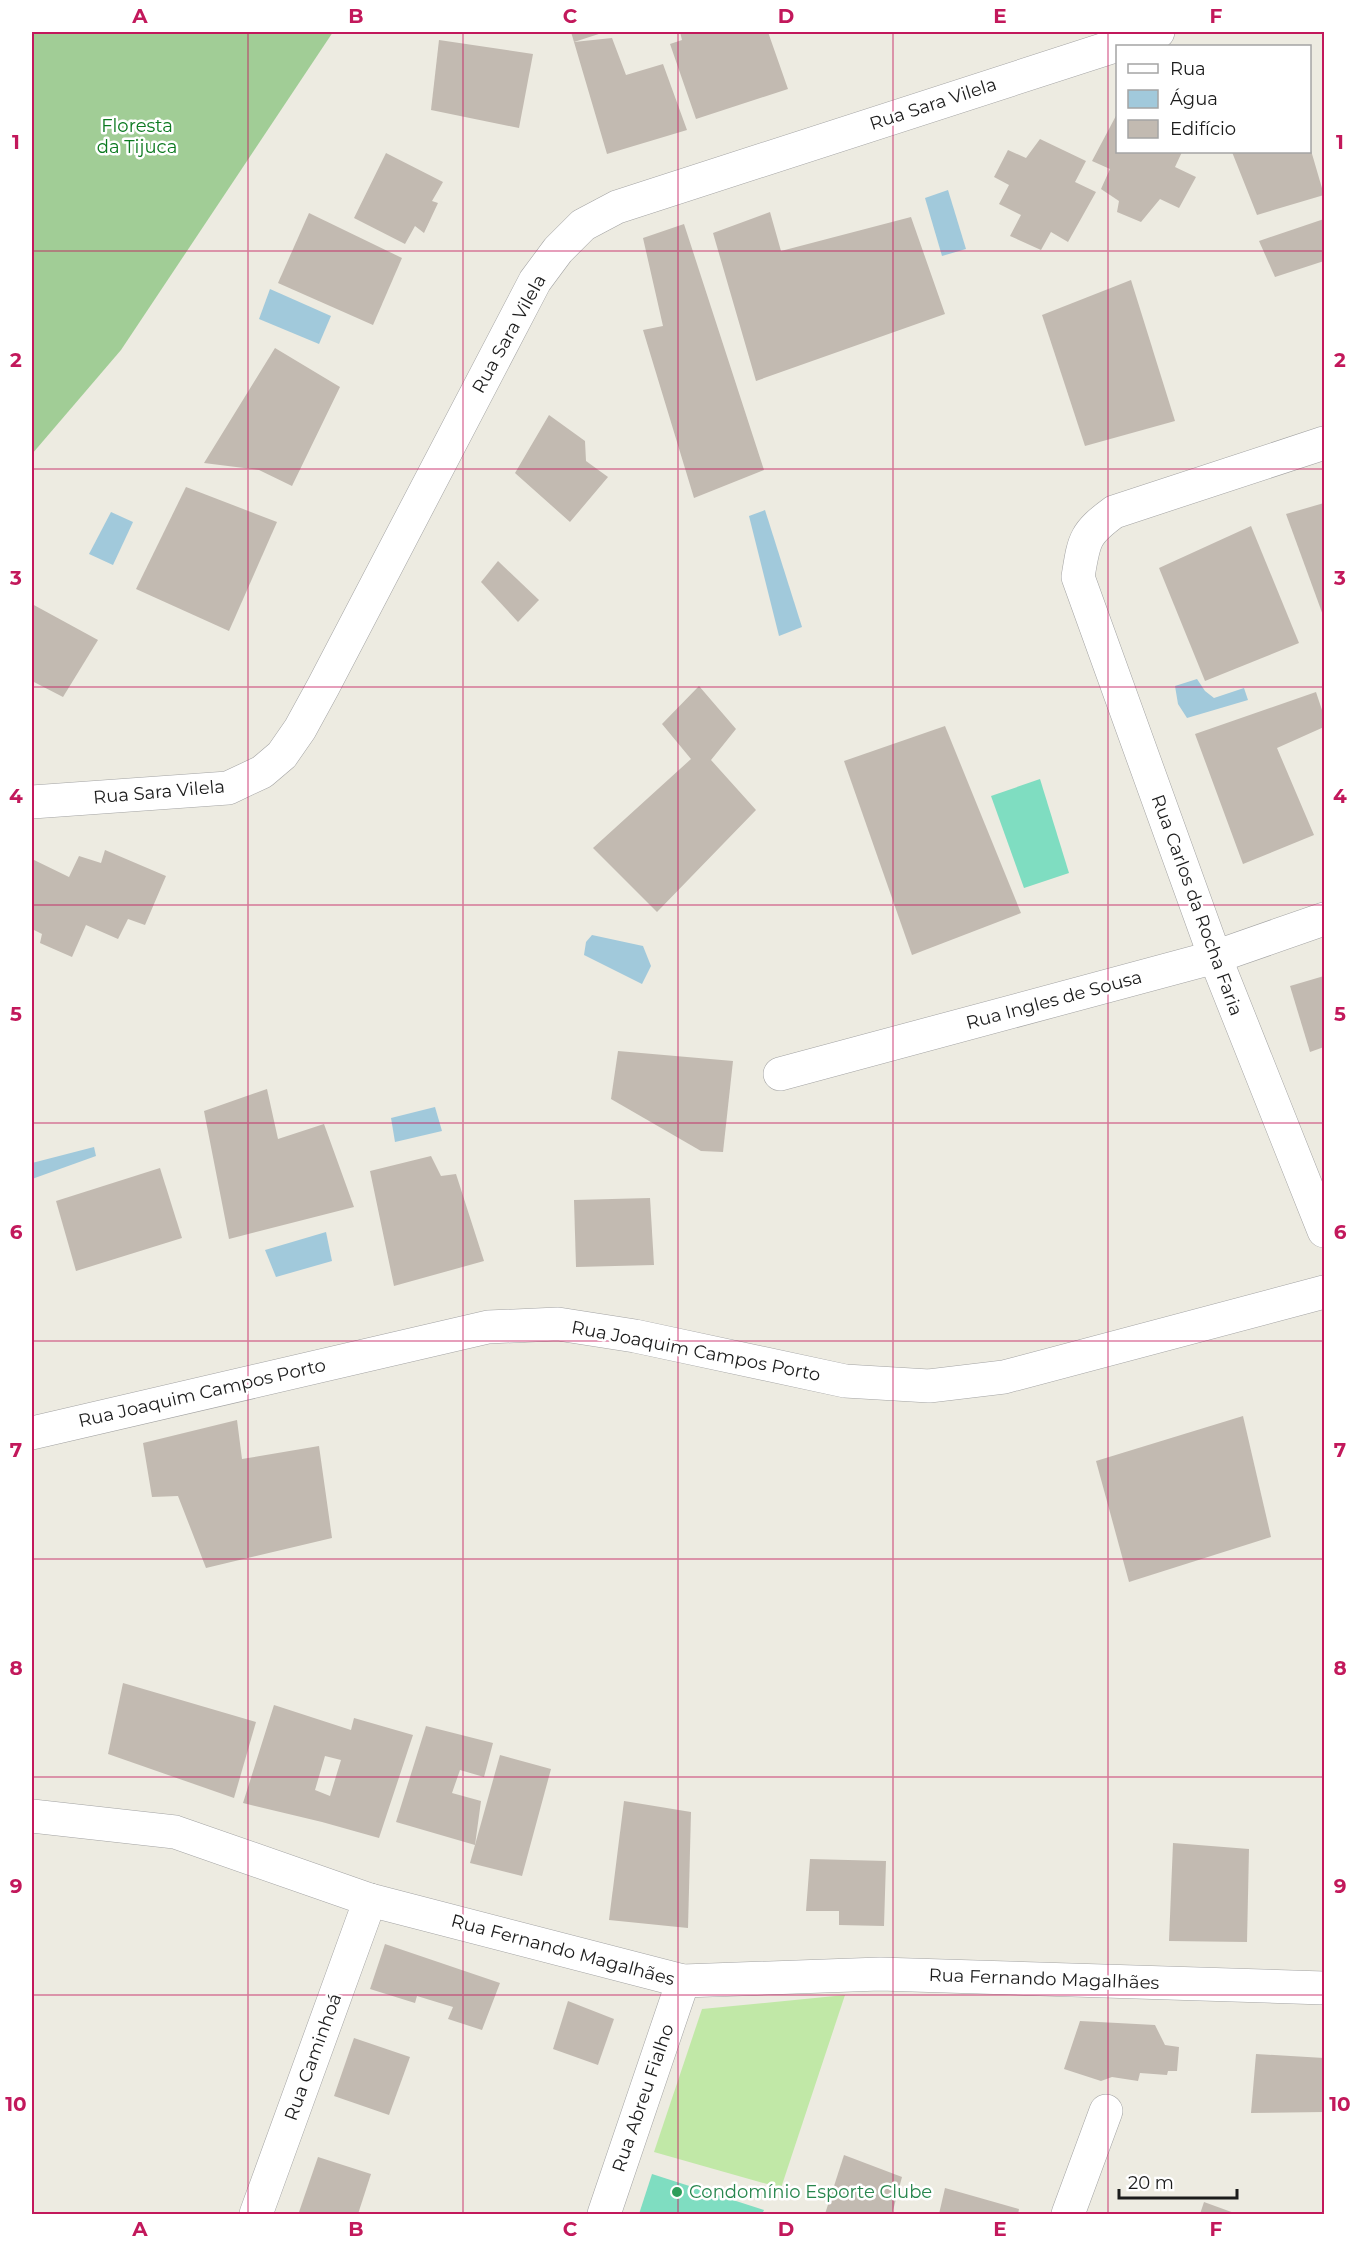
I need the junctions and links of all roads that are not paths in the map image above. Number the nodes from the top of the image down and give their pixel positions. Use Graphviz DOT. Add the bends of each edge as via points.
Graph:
graph roads {
  1 [pos="1158,32"];
  2 [pos="1118,45"];
  3 [pos="1116,46"];
  4 [pos="1324,443"];
  5 [pos="32,802"];
  6 [pos="1324,919"];
  7 [pos="1215,957"];
  8 [pos="780,1074"];
  9 [pos="1324,1231"];
  10 [pos="1324,1292"];
  11 [pos="32,1432"];
  12 [pos="32,1819"];
  13 [pos="370,1900"];
  14 [pos="683,1981"];
  15 [pos="1324,1988"];
  16 [pos="1106,2111"];
  17 [pos="256,2214"];
  18 [pos="604,2214"];
  19 [pos="1068,2214"];
  1 -- 2 [label="street, Rua Sara Vilela"];
  3 -- 5 [label="street, Rua Sara Vilela" via="617,207 583,225 535,281 323,687 282,755 262,772 228,788"];
  4 -- 7 [label="street, Rua Carlos da Rocha Faria" via="1114,512 1093,528 1082,549 1078,577"];
  6 -- 7 [label="street, Rua Ingles de Sousa"];
  7 -- 8 [label="street, Rua Ingles de Sousa"];
  7 -- 9 [label="street, Rua Carlos da Rocha Faria"];
  10 -- 11 [label="street, Rua Joaquim Campos Porto" via="1004,1377 929,1386 845,1381 635,1336 558,1324 488,1327"];
  12 -- 13 [label="street, Rua Fernando Magalhães" via="175,1832"];
  13 -- 14 [label="street, Rua Fernando Magalhães"];
  13 -- 17 [label="street, Rua Caminhoá"];
  14 -- 15 [label="street, Rua Fernando Magalhães" via="880,1974"];
  14 -- 18 [label="street, Rua Abreu Fialho"];
  16 -- 19 [label="street"];
}
